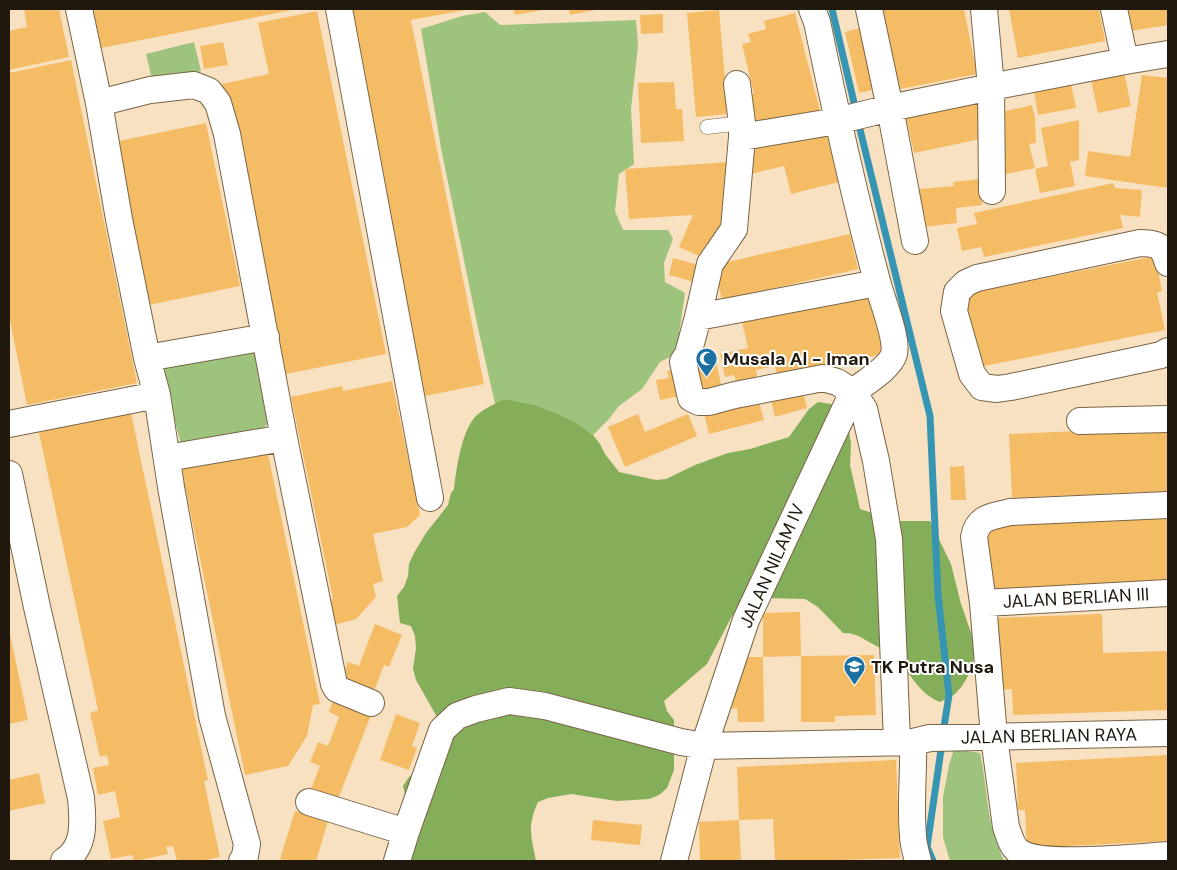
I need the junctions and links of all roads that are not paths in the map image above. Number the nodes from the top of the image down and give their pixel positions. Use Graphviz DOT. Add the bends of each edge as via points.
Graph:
graph roads {
  1 [pos="78,9"];
  2 [pos="339,9"];
  3 [pos="812,9"];
  4 [pos="869,9"];
  5 [pos="984,9"];
  6 [pos="1114,9"];
  7 [pos="1168,54"];
  8 [pos="1125,61"];
  9 [pos="737,84"];
  10 [pos="991,87"];
  11 [pos="99,103"];
  12 [pos="863,115"];
  13 [pos="707,127"];
  14 [pos="742,130"];
  15 [pos="992,191"];
  16 [pos="915,240"];
  17 [pos="1166,249"];
  18 [pos="877,282"];
  19 [pos="698,317"];
  20 [pos="266,337"];
  21 [pos="1168,351"];
  22 [pos="148,358"];
  23 [pos="853,392"];
  24 [pos="157,394"];
  25 [pos="1168,419"];
  26 [pos="1080,421"];
  27 [pos="9,424"];
  28 [pos="284,438"];
  29 [pos="167,458"];
  30 [pos="9,474"];
  31 [pos="430,498"];
  32 [pos="1168,505"];
  33 [pos="1168,593"];
  34 [pos="983,603"];
  35 [pos="371,703"];
  36 [pos="1168,733"];
  37 [pos="983,737"];
  38 [pos="913,741"];
  39 [pos="704,746"];
  40 [pos="308,802"];
  41 [pos="406,832"];
  42 [pos="1168,855"];
  43 [pos="1084,860"];
  44 [pos="64,861"];
  45 [pos="242,861"];
  46 [pos="397,861"];
  47 [pos="674,861"];
  48 [pos="918,861"];
  1 -- 11 [label="street"];
  2 -- 31 [label="street"];
  3 -- 12 [label="street"];
  4 -- 12 [label="street"];
  5 -- 10 [label="street"];
  6 -- 8 [label="street"];
  7 -- 8 [label="street"];
  8 -- 10 [label="street"];
  9 -- 14 [label="street"];
  10 -- 12 [label="street"];
  10 -- 15 [label="street"];
  11 -- 20 [label="street" via="150,90 194,85 209,91 218,103 227,134"];
  11 -- 22 [label="street"];
  12 -- 14 [label="street"];
  12 -- 16 [label="street"];
  12 -- 18 [label="street"];
  13 -- 14 [label="lane"];
  14 -- 19 [label="street" via="734,229 710,264"];
  17 -- 21 [label="street" via="1140,243 977,278 957,292 954,311 972,374 982,387 1011,387"];
  18 -- 19 [label="street"];
  18 -- 23 [label="street" via="893,336 894,354 886,367"];
  19 -- 23 [label="street" via="683,362 691,398 709,402 823,378"];
  20 -- 22 [label="street"];
  20 -- 28 [label="street"];
  22 -- 24 [label="street"];
  23 -- 38 [label="street" via="864,409 876,461"];
  23 -- 39 [label="street, JALAN NILAM IV" via="746,620"];
  24 -- 27 [label="street"];
  24 -- 29 [label="street"];
  25 -- 26 [label="street"];
  28 -- 29 [label="street"];
  28 -- 35 [label="street" via="334,684 336,689"];
  29 -- 45 [label="street" via="212,716 247,844"];
  30 -- 44 [label="street" via="80,798 81,840 72,856"];
  32 -- 34 [label="street" via="1010,512 987,518 976,528 974,537"];
  33 -- 34 [label="street, JALAN BERLIAN III"];
  34 -- 37 [label="street"];
  36 -- 37 [label="street, JALAN BERLIAN RAYA"];
  37 -- 38 [label="street, JALAN BERLIAN RAYA"];
  37 -- 43 [label="street" via="1006,827 1018,850 1030,857 1048,860"];
  38 -- 39 [label="street, JALAN BERLIAN RAYA"];
  38 -- 48 [label="street" via="913,837"];
  39 -- 41 [label="street, JALAN BERLIAN RAYA" via="545,706 508,701 476,709 457,716 442,730"];
  39 -- 47 [label="street, JALAN NILAM IV"];
  40 -- 41 [label="street"];
  41 -- 46 [label="street, JALAN BERLIAN RAYA"];
  42 -- 43 [label="street"];
}
